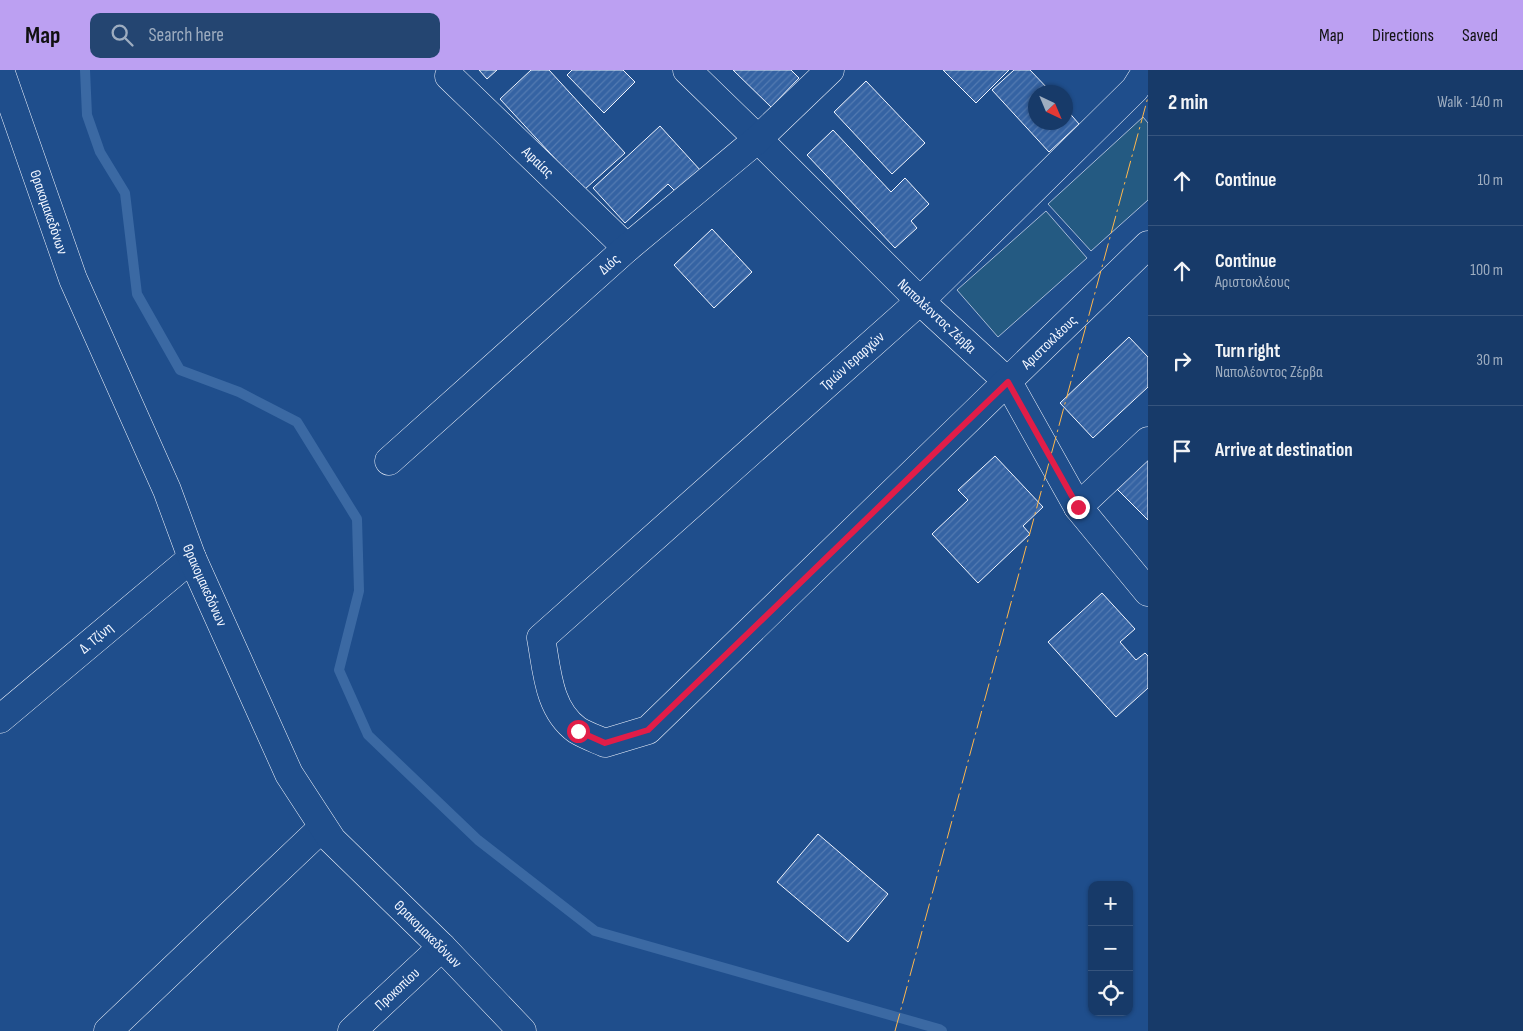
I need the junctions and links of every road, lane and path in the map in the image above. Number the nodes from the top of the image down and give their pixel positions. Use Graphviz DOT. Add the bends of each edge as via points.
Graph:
graph roads {
  1 [pos="0,70"];
  2 [pos="687,70"];
  3 [pos="830,70"];
  4 [pos="1147,70"];
  5 [pos="449,76"];
  6 [pos="758,139"];
  7 [pos="1148,245"];
  8 [pos="627,248"];
  9 [pos="920,301"];
  10 [pos="1008,382"];
  11 [pos="1148,441"];
  12 [pos="389,461"];
  13 [pos="1078,507"];
  14 [pos="192,558"];
  15 [pos="1148,592"];
  16 [pos="0,719"];
  17 [pos="648,730"];
  18 [pos="323,827"];
  19 [pos="442,947"];
  20 [pos="108,1031"];
  21 [pos="352,1031"];
  22 [pos="522,1031"];
  1 -- 14 [label="street, Θρακομακεδόνων" via="73,279 167,490"];
  2 -- 6 [label="street, Ναπολέοντος Ζέρβα"];
  3 -- 6 [label="street, Διός"];
  4 -- 9 [label="street, Τριών Ιεραρχών" via="1135,90"];
  5 -- 8 [label="street, Αφαίας"];
  6 -- 8 [label="street, Διός"];
  6 -- 9 [label="street, Ναπολέοντος Ζέρβα"];
  7 -- 10 [label="street, Αριστοκλέους"];
  8 -- 12 [label="street, Διός"];
  9 -- 10 [label="street, Ναπολέοντος Ζέρβα"];
  9 -- 17 [label="street, Τριών Ιεραρχών" via="541,638 554,702 563,718 578,731 605,743"];
  10 -- 13 [label="street, Ναπολέοντος Ζέρβα"];
  10 -- 17 [label="street, Αριστοκλέους"];
  11 -- 13 [label="street"];
  13 -- 15 [label="street, Ναπολέοντος Ζέρβα"];
  14 -- 16 [label="street, Δ. Τζίνη"];
  14 -- 18 [label="street, Θρακομακεδόνων" via="289,774"];
  18 -- 19 [label="street, Θρακομακεδόνων" via="332,840"];
  18 -- 20 [label="street"];
  19 -- 21 [label="street, Προκοπίου"];
  19 -- 22 [label="street, Θρακομακεδόνων"];
}
